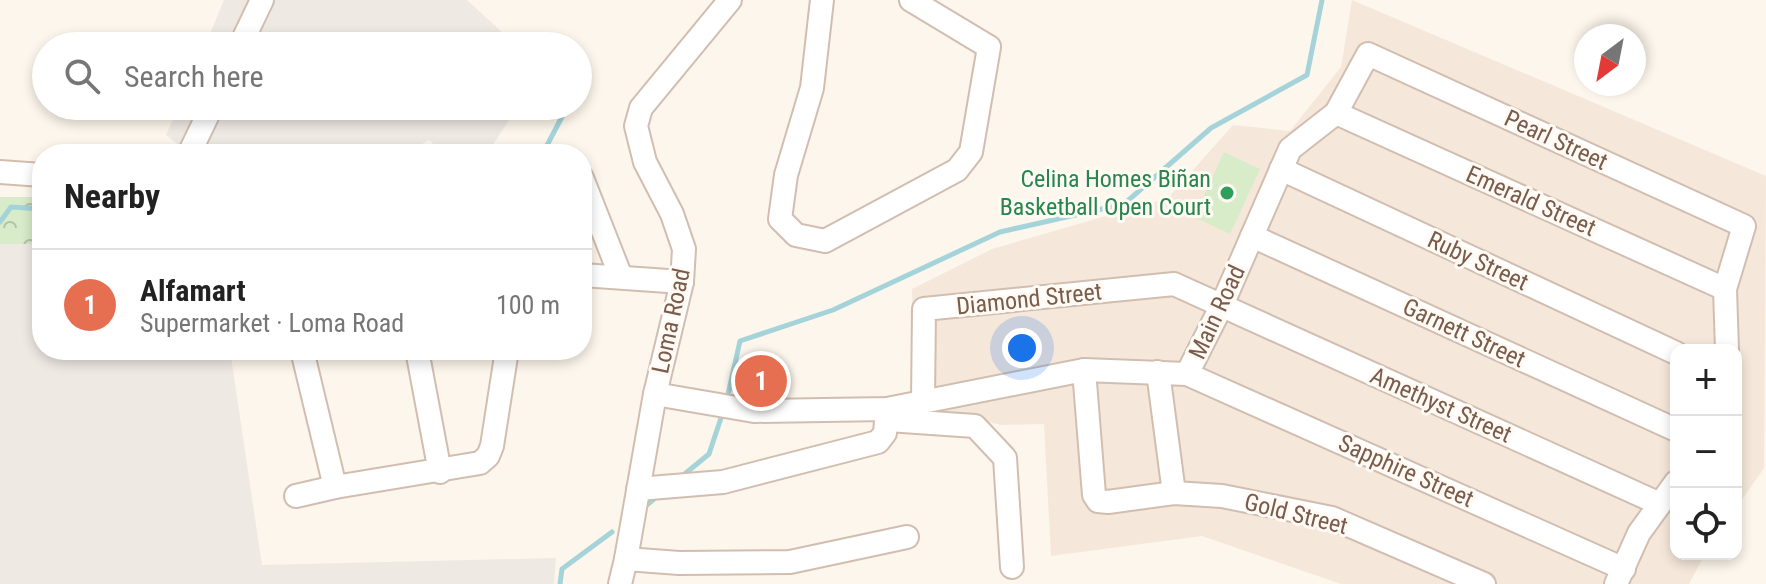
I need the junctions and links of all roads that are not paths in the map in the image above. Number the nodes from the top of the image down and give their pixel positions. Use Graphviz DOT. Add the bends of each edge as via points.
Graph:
graph roads {
  1 [pos="262,0"];
  2 [pos="730,0"];
  3 [pos="822,0"];
  4 [pos="911,0"];
  5 [pos="247,32"];
  6 [pos="1368,54"];
  7 [pos="1336,113"];
  8 [pos="205,120"];
  9 [pos="194,144"];
  10 [pos="1281,169"];
  11 [pos="0,172"];
  12 [pos="32,174"];
  13 [pos="592,203"];
  14 [pos="1252,236"];
  15 [pos="592,276"];
  16 [pos="621,277"];
  17 [pos="682,282"];
  18 [pos="1725,289"];
  19 [pos="1222,305"];
  20 [pos="1727,344"];
  21 [pos="1670,350"];
  22 [pos="304,360"];
  23 [pos="419,360"];
  24 [pos="505,360"];
  25 [pos="1084,370"];
  26 [pos="1158,372"];
  27 [pos="1187,374"];
  28 [pos="655,394"];
  29 [pos="901,409"];
  30 [pos="1670,427"];
  31 [pos="440,472"];
  32 [pos="335,487"];
  33 [pos="1672,488"];
  34 [pos="638,489"];
  35 [pos="1174,493"];
  36 [pos="296,496"];
  37 [pos="1660,504"];
  38 [pos="907,537"];
  39 [pos="626,559"];
  40 [pos="1012,567"];
  41 [pos="1620,576"];
  42 [pos="620,584"];
  43 [pos="1484,584"];
  1 -- 5 [label="street"];
  2 -- 17 [label="street, Loma Road" via="641,108 636,126 645,162 684,249"];
  3 -- 4 [label="street" via="812,88 786,175 780,219 796,235 825,241 957,170 971,152 989,47"];
  6 -- 7 [label="street, Main Road"];
  6 -- 18 [label="street, Pearl Street" via="1744,226"];
  7 -- 10 [label="street, Main Road" via="1290,149"];
  7 -- 18 [label="street, Emerald Street"];
  8 -- 9 [label="street"];
  10 -- 14 [label="street, Main Road"];
  10 -- 21 [label="street, Ruby Street"];
  11 -- 12 [label="street"];
  13 -- 16 [label="street"];
  14 -- 19 [label="street, Main Road"];
  14 -- 30 [label="street, Garnett Street"];
  15 -- 16 [label="street"];
  16 -- 17 [label="street"];
  17 -- 28 [label="street, Loma Road"];
  18 -- 20 [label="street"];
  19 -- 27 [label="street, Main Road"];
  19 -- 29 [label="street, Diamond Street" via="1174,284 924,309"];
  19 -- 37 [label="street, Amethyst Street"];
  22 -- 32 [label="street"];
  23 -- 31 [label="street"];
  24 -- 31 [label="street" via="488,456 480,463"];
  25 -- 26 [label="street, Main Road"];
  25 -- 29 [label="street, Main Road"];
  25 -- 35 [label="street, Gold Street" via="1098,501"];
  26 -- 27 [label="street, Main Road"];
  26 -- 35 [label="street"];
  27 -- 41 [label="street, Sapphire Street"];
  28 -- 29 [label="street" via="754,411"];
  28 -- 34 [label="street, Loma Road"];
  29 -- 34 [label="street" via="878,442 723,482"];
  29 -- 40 [label="street" via="975,426 1005,458"];
  31 -- 32 [label="street"];
  32 -- 36 [label="street"];
  33 -- 37 [label="street"];
  34 -- 39 [label="street, Loma Road"];
  35 -- 43 [label="street, Gold Street" via="1222,496 1332,518"];
  37 -- 41 [label="street" via="1639,533"];
  38 -- 39 [label="street" via="790,562"];
  39 -- 42 [label="street, Loma Road"];
}
